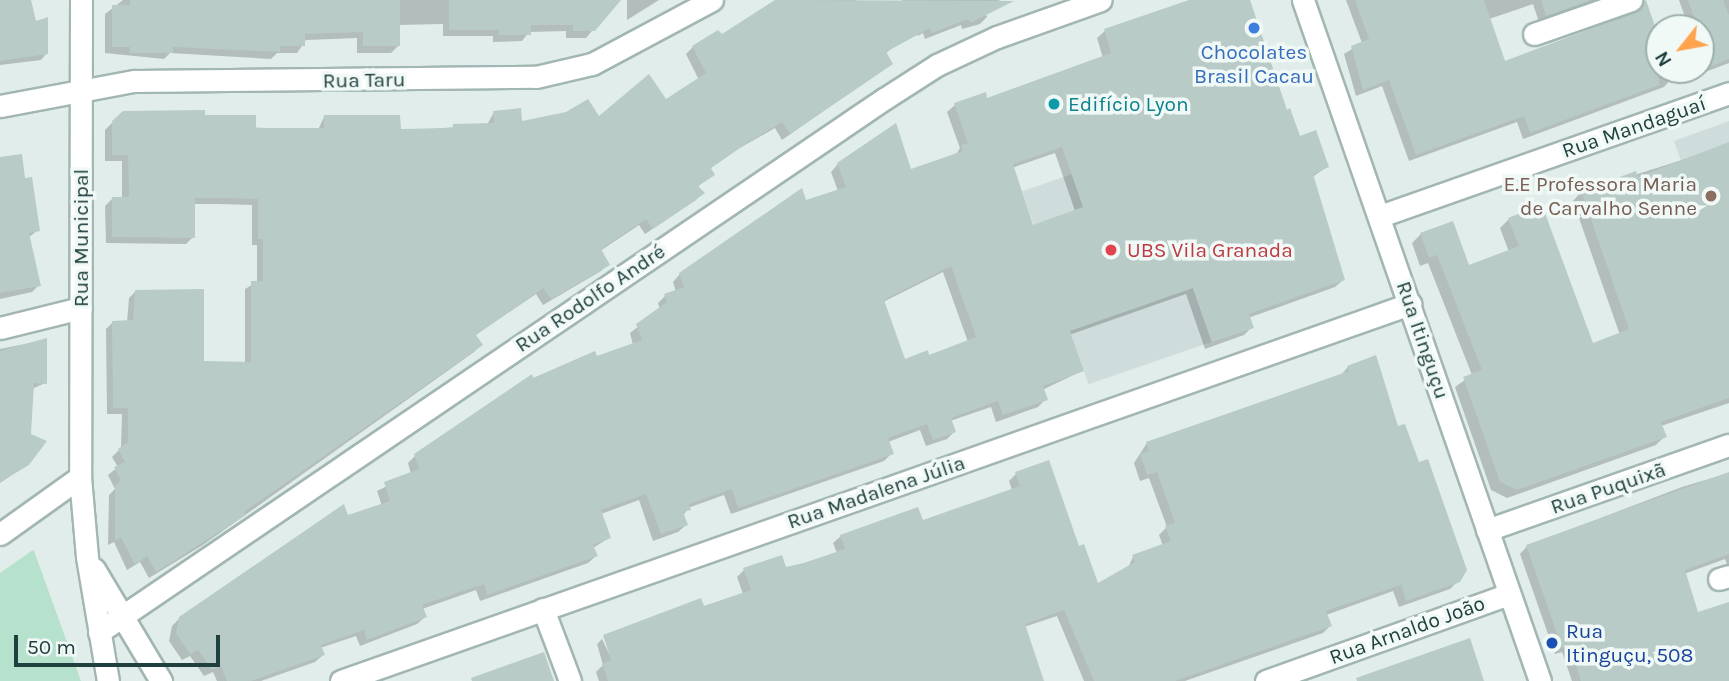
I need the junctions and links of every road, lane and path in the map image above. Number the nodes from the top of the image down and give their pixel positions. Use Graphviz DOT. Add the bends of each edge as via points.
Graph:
graph roads {
  1 [pos="81,0"];
  2 [pos="712,0"];
  3 [pos="1101,0"];
  4 [pos="1303,0"];
  5 [pos="1630,0"];
  6 [pos="1534,34"];
  7 [pos="81,88"];
  8 [pos="1729,93"];
  9 [pos="0,106"];
  10 [pos="1380,216"];
  11 [pos="1410,304"];
  12 [pos="80,308"];
  13 [pos="0,328"];
  14 [pos="1729,445"];
  15 [pos="80,477"];
  16 [pos="1487,530"];
  17 [pos="0,534"];
  18 [pos="87,557"];
  19 [pos="1509,594"];
  20 [pos="543,609"];
  21 [pos="122,616"];
  22 [pos="99,632"];
  23 [pos="108,681"];
  24 [pos="161,681"];
  25 [pos="341,681"];
  26 [pos="570,681"];
  27 [pos="1266,681"];
  28 [pos="1540,681"];
  1 -- 7 [label="street, Rua Municipal"];
  2 -- 7 [label="street, Rua Taru" via="592,64 536,77 134,81"];
  3 -- 21 [label="street, Rua Rodolfo André" via="997,37 926,72"];
  4 -- 10 [label="street, Rua Itinguçu"];
  5 -- 6 [label="street"];
  7 -- 9 [label="street, Rua Taru"];
  7 -- 12 [label="street, Rua Municipal"];
  8 -- 10 [label="street, Rua Mandaguaí"];
  10 -- 11 [label="street, Rua Itinguçu"];
  11 -- 16 [label="street, Rua Itinguçu"];
  11 -- 20 [label="street, Rua Madalena Júlia"];
  12 -- 13 [label="street"];
  12 -- 15 [label="street, Rua Municipal"];
  14 -- 16 [label="street, Rua Puquixã"];
  15 -- 17 [label="street"];
  15 -- 18 [label="street, Rua Municipal"];
  16 -- 19 [label="street, Rua Itinguçu"];
  18 -- 21 [label="street"];
  18 -- 22 [label="street, Rua Municipal"];
  19 -- 27 [label="street, Rua Arnaldo João"];
  19 -- 28 [label="street, Rua Itinguçu"];
  20 -- 25 [label="street, Rua Madalena Júlia"];
  20 -- 26 [label="street"];
  21 -- 22 [label="street, Rua Rodolfo André"];
  21 -- 24 [label="street"];
  22 -- 23 [label="street, Rua Municipal"];
}
